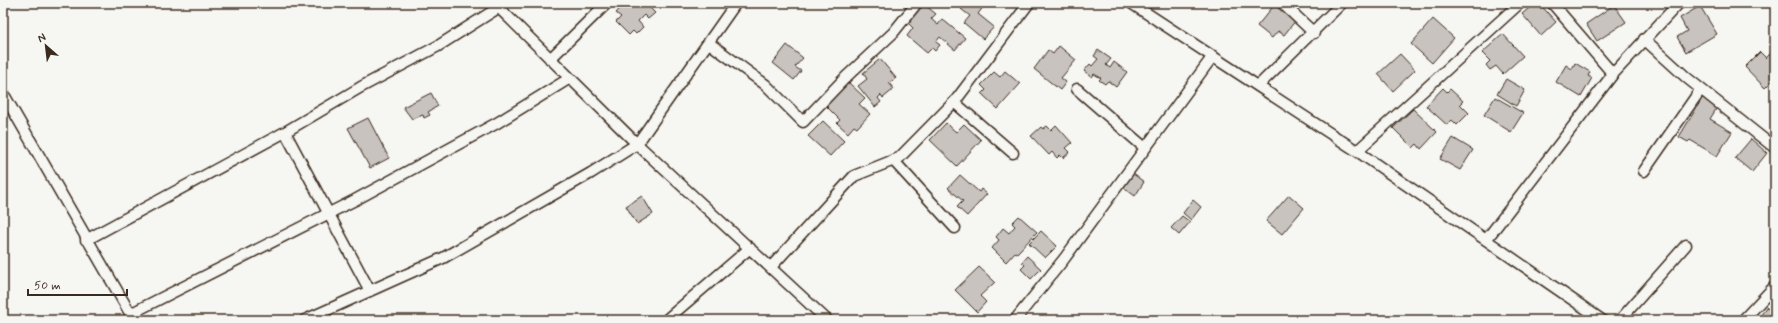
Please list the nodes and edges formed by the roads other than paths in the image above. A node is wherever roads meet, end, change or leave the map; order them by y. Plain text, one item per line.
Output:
1 (607, 3) edge
2 (736, 3) edge
3 (917, 3) edge
4 (1029, 3) edge
5 (1131, 3) edge
6 (1282, 3) edge
7 (1342, 3) edge
8 (1520, 3) edge
9 (1552, 3) edge
10 (1679, 3) edge
11 (496, 5) edge
12 (1314, 33) junction
13 (1644, 39) junction
14 (709, 43) junction
15 (1213, 56) junction
16 (550, 59) junction
17 (1613, 74) junction
18 (570, 78) junction
19 (1258, 86) junction
20 (1077, 89) dead end
21 (1702, 89) junction
22 (3, 93) edge
23 (954, 102) junction
24 (285, 132) junction
25 (637, 144) junction
26 (1145, 148) junction
27 (1775, 148) edge
28 (1357, 151) junction
29 (1014, 153) dead end
30 (892, 160) junction
31 (1644, 171) dead end
32 (328, 213) junction
33 (955, 228) dead end
34 (86, 240) junction
35 (1486, 240) junction
36 (1686, 245) dead end
37 (750, 248) junction
38 (771, 267) junction
39 (1775, 286) edge
40 (370, 291) junction
41 (132, 317) edge
42 (306, 320) edge
43 (666, 320) edge
44 (827, 320) edge
45 (1015, 320) edge
46 (1602, 320) edge
47 (1620, 320) edge
48 (1743, 320) edge

1 - 16 street
2 - 14 street
3 - 14 street
4 - 23 street
5 - 15 street
6 - 12 street
7 - 12 street
8 - 28 street
9 - 17 street
10 - 13 street
11 - 16 street
11 - 24 street
12 - 19 street
13 - 17 street
13 - 21 street
14 - 25 street
15 - 19 street
15 - 26 street
16 - 18 street
17 - 35 street
18 - 25 street
18 - 32 street
19 - 28 street
20 - 26 street
21 - 27 street
21 - 31 street
22 - 34 street
23 - 29 street
23 - 30 street
24 - 32 street
24 - 34 street
25 - 37 street
25 - 40 street
26 - 45 street
28 - 35 street
30 - 33 street
30 - 38 street
32 - 40 street
32 - 41 street
34 - 41 street
35 - 46 street
36 - 47 street
37 - 38 street
37 - 43 street
38 - 44 street
39 - 48 street
40 - 42 street

